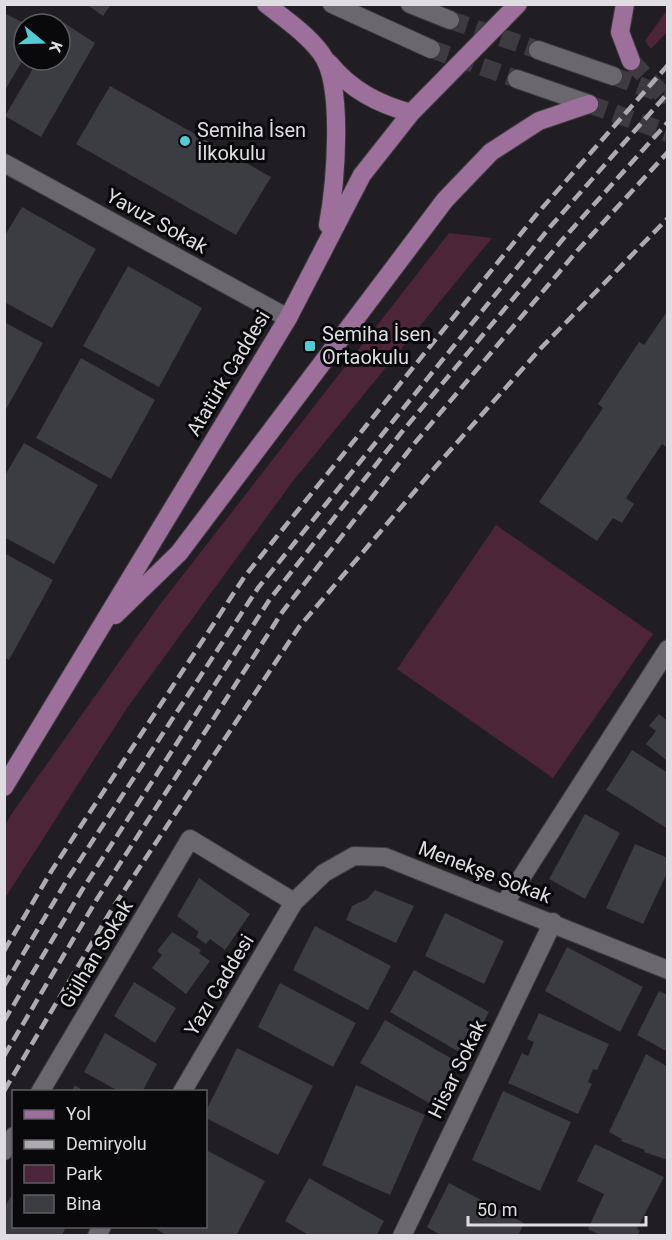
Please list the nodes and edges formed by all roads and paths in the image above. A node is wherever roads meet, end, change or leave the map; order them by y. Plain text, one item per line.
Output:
1 (266, 4) edge
2 (332, 4) edge
3 (410, 4) edge
4 (518, 4) edge
5 (625, 4) edge
6 (450, 20) tunnel mouth
7 (431, 49) tunnel mouth
8 (538, 50) tunnel mouth
9 (323, 54) junction
10 (630, 61) tunnel mouth
11 (613, 75) tunnel mouth
12 (517, 78) tunnel mouth
13 (589, 104) joint
14 (411, 113) junction
15 (7, 170) edge
16 (324, 244) junction
17 (288, 318) junction
18 (95, 636) junction
19 (668, 649) edge
20 (4, 787) edge
21 (294, 902) junction
22 (505, 903) junction
23 (553, 922) junction
24 (668, 969) edge
25 (41, 1090) edge
26 (183, 1090) edge
27 (402, 1236) edge

1 - 9 main road
2 - 7 street
3 - 6 street
4 - 14 main road, Atatürk Caddesi
5 - 10 main road
8 - 11 street
9 - 14 main road
9 - 16 main road
12 - 13 street
13 - 18 main road
14 - 16 main road, Atatürk Caddesi
15 - 17 street, Yavuz Sokak
16 - 17 main road, Atatürk Caddesi
17 - 18 main road, Atatürk Caddesi
18 - 20 main road, Atatürk Caddesi
19 - 22 street
21 - 22 street, Menekşe Sokak
21 - 25 street, Gülhan Sokak
21 - 26 street, Yazı Caddesi
22 - 23 street, Menekşe Sokak
23 - 24 street, Menekşe Sokak
23 - 27 street, Hisar Sokak

